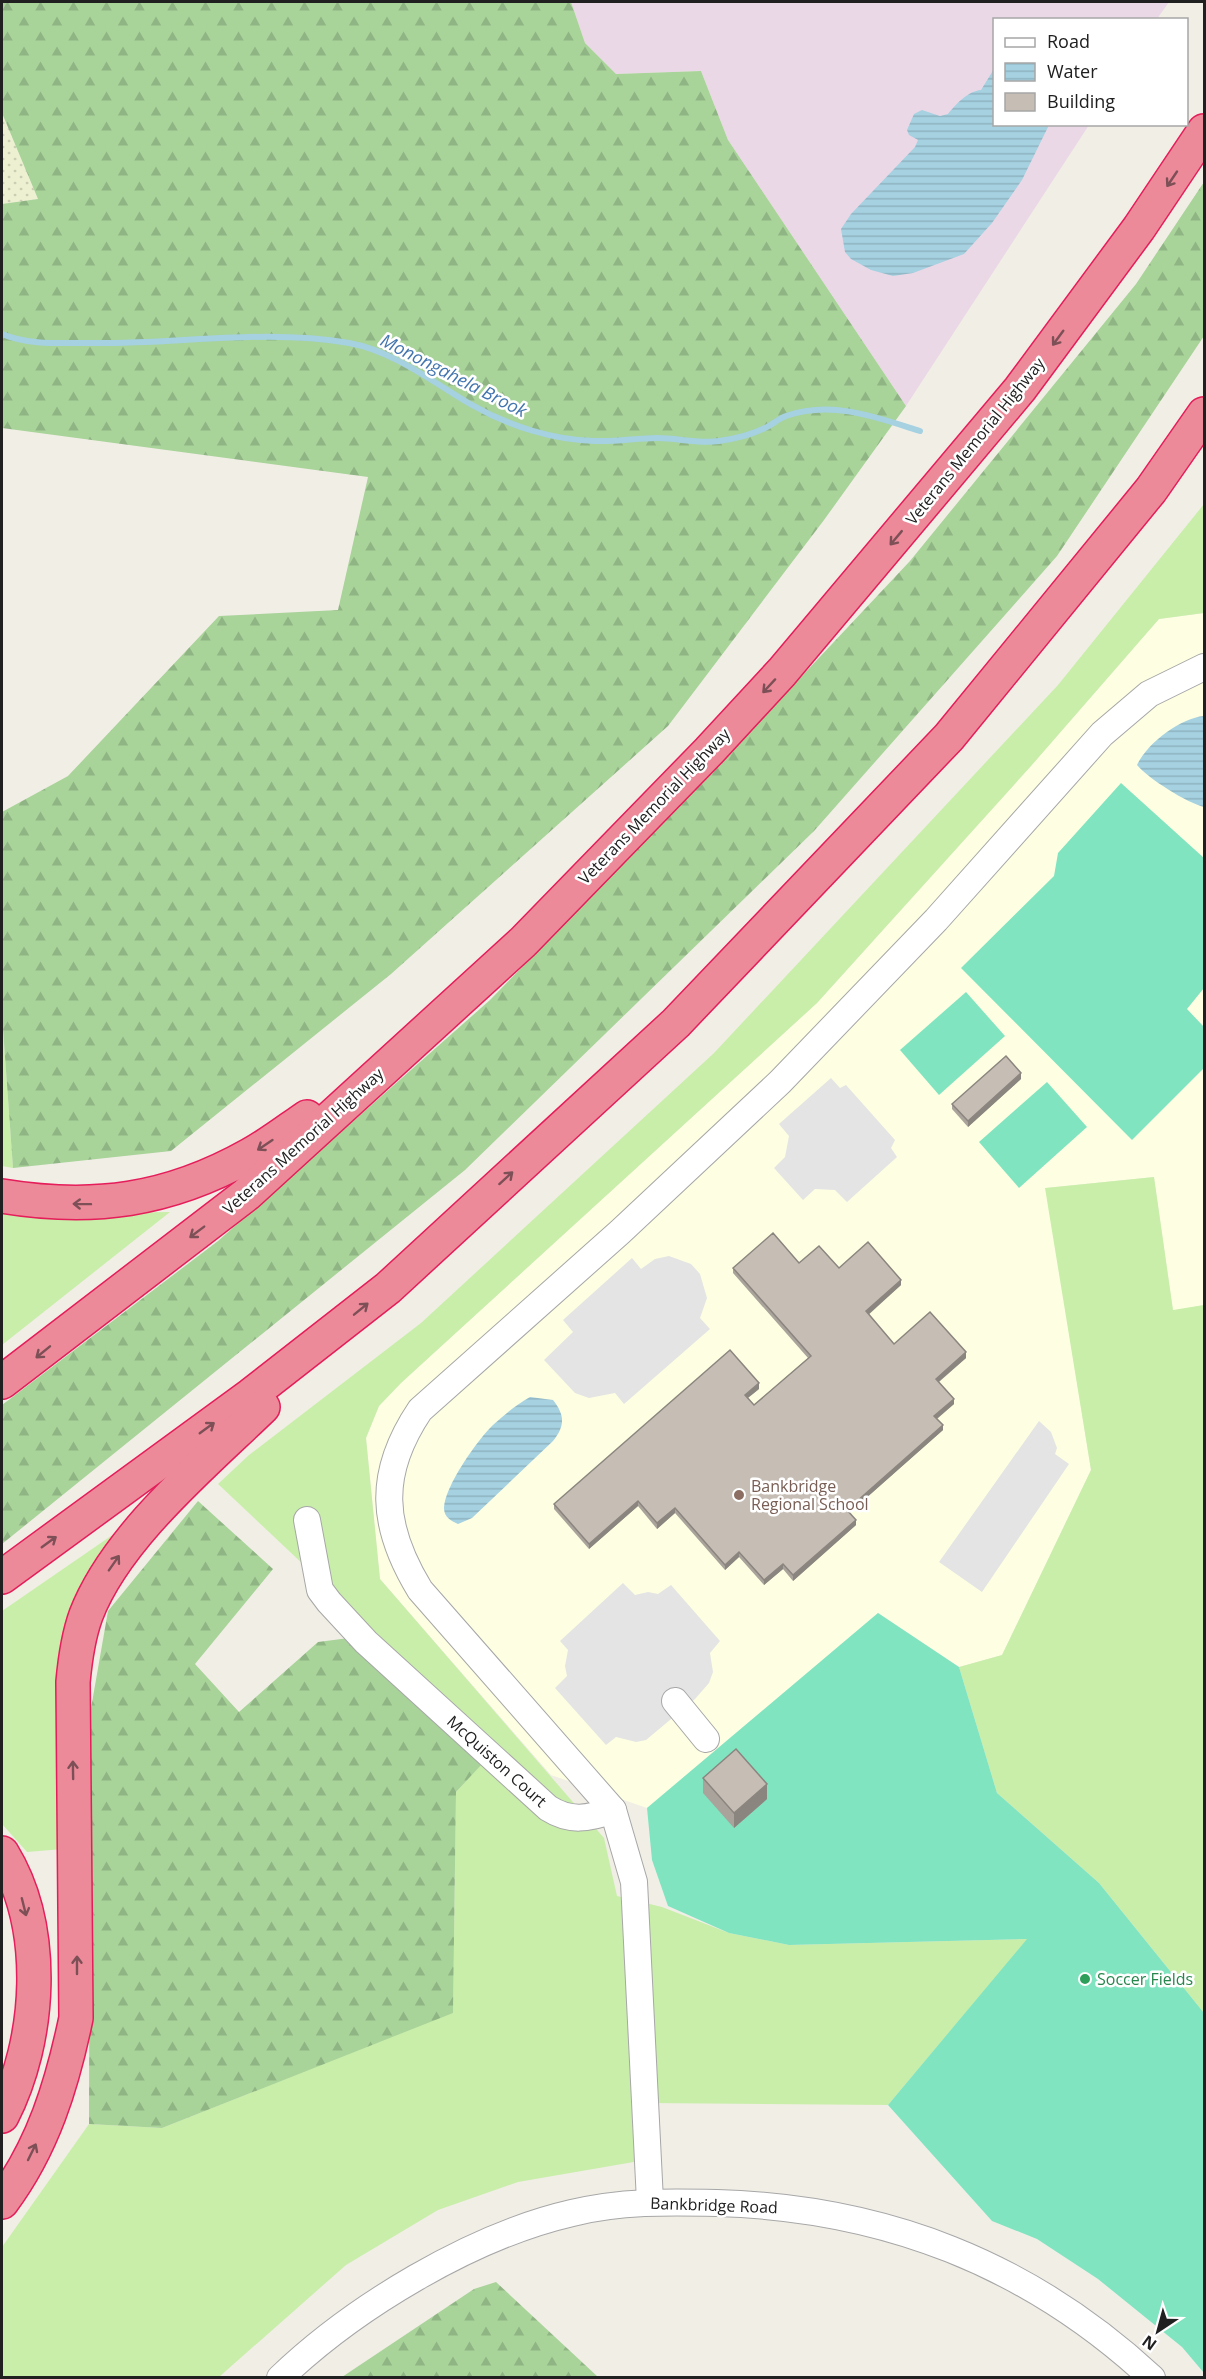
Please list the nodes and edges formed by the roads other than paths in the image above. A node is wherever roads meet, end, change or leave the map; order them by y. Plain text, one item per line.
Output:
1 (1204, 131) edge
2 (1204, 414) edge
3 (1204, 668) edge
4 (352, 1098) junction
5 (2, 1196) edge
6 (300, 1357) junction
7 (2, 1382) edge
8 (306, 1520) dead end
9 (2, 1577) edge
10 (675, 1701) dead end
11 (706, 1739) dead end
12 (613, 1810) junction
13 (2, 1853) edge
14 (2, 2116) edge
15 (650, 2201) junction
16 (2, 2202) edge
17 (280, 2378) edge
18 (1152, 2378) edge

1 -> 4 highway, Veterans Memorial Highway
6 -> 2 highway
3 - 12 street
4 -> 5 highway
4 -> 7 highway, Veterans Memorial Highway
9 -> 6 highway
16 -> 6 highway
8 - 12 street, McQuiston Court
10 - 11 street
12 - 15 street
13 -> 14 highway
15 - 17 street, Bankbridge Road
15 - 18 street, Bankbridge Road

